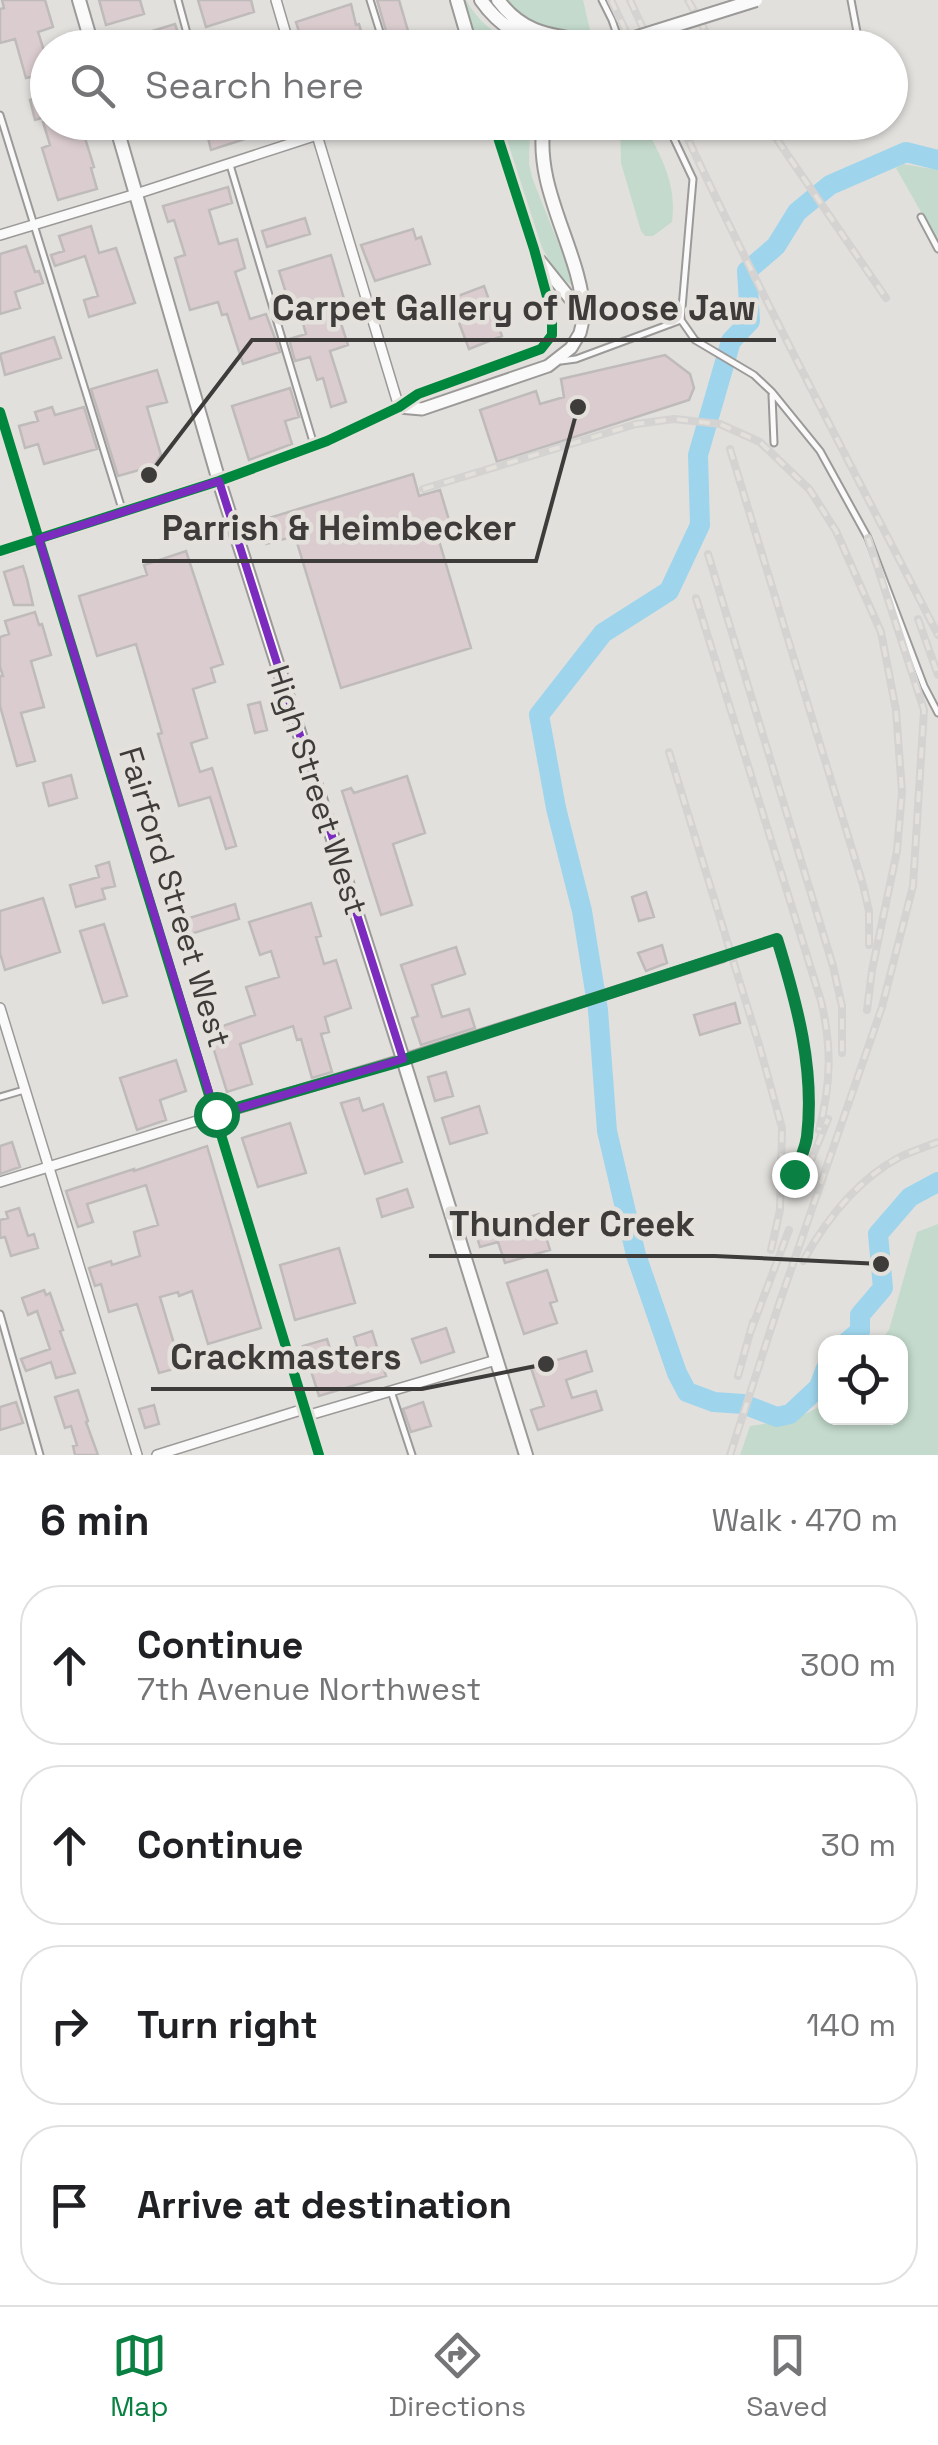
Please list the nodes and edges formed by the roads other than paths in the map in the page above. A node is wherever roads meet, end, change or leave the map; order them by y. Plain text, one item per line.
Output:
1 (79, 0) edge
2 (178, 0) edge
3 (276, 0) edge
4 (370, 0) edge
5 (457, 0) edge
6 (481, 0) edge
7 (498, 0) edge
8 (602, 0) edge
9 (756, 0) edge
10 (851, 0) edge
11 (88, 30) edge
12 (187, 30) edge
13 (285, 30) edge
14 (379, 30) edge
15 (465, 30) edge
16 (509, 30) edge
17 (532, 30) edge
18 (616, 30) edge
19 (661, 30) edge
20 (857, 30) edge
21 (0, 115) edge
22 (120, 140) edge
23 (301, 140) edge
24 (319, 140) edge
25 (500, 140) edge
26 (543, 140) edge
27 (675, 140) edge
28 (229, 162) junction
29 (136, 194) junction
30 (921, 217) dead end
31 (33, 226) junction
32 (0, 235) edge
33 (534, 249) junction
34 (938, 249) edge
35 (584, 316) junction
36 (681, 320) junction
37 (555, 362) junction
38 (772, 392) junction
39 (399, 407) junction
40 (0, 412) edge
41 (774, 443) dead end
42 (314, 445) junction
43 (219, 481) junction
44 (123, 512) junction
45 (39, 539) junction
46 (0, 551) edge
47 (938, 714) edge
48 (723, 956) joint
49 (0, 1008) edge
50 (404, 1060) junction
51 (24, 1090) junction
52 (0, 1097) edge
53 (216, 1114) junction
54 (48, 1168) junction
55 (794, 1174) dead end
56 (0, 1182) edge
57 (0, 1314) edge
58 (496, 1360) junction
59 (391, 1390) junction
60 (305, 1412) junction
61 (40, 1455) edge
62 (137, 1455) edge
63 (157, 1455) edge
64 (318, 1455) edge
65 (412, 1455) edge
66 (526, 1455) edge

1 - 11 main road
2 - 12 lane
3 - 13 street
4 - 14 lane
5 - 15 main road
6 - 16 main road
7 - 17 main road
8 - 18 lane
9 - 19 main road, bridge
10 - 20 lane
21 - 31 lane
22 - 29 main road, High Street West
23 - 28 street
24 - 39 street
25 - 33 street
26 - 35 main road
27 - 36 lane
28 - 29 street
28 - 42 lane
29 - 31 street
29 - 43 main road, High Street West
30 - 34 lane
31 - 32 street
31 - 44 lane
33 - 35 street
33 - 39 street
35 - 37 street
36 - 37 lane
36 - 38 lane
37 - 39 street
38 - 41 lane
38 - 47 lane
39 - 42 street
40 - 45 street, Fairford Street West
42 - 43 street
43 - 44 street
43 - 50 main road, High Street West
44 - 45 street
45 - 46 street
45 - 53 street, Fairford Street West
48 - 50 street
48 - 55 lane
49 - 51 street
50 - 53 street
50 - 58 main road, High Street West
51 - 52 lane
51 - 54 street
53 - 54 street
53 - 60 street, Fairford Street West
54 - 56 street
54 - 62 street
57 - 61 lane
58 - 59 street
58 - 66 main road, High Street West
59 - 60 street
59 - 65 lane
60 - 63 street
60 - 64 street, Fairford Street West

